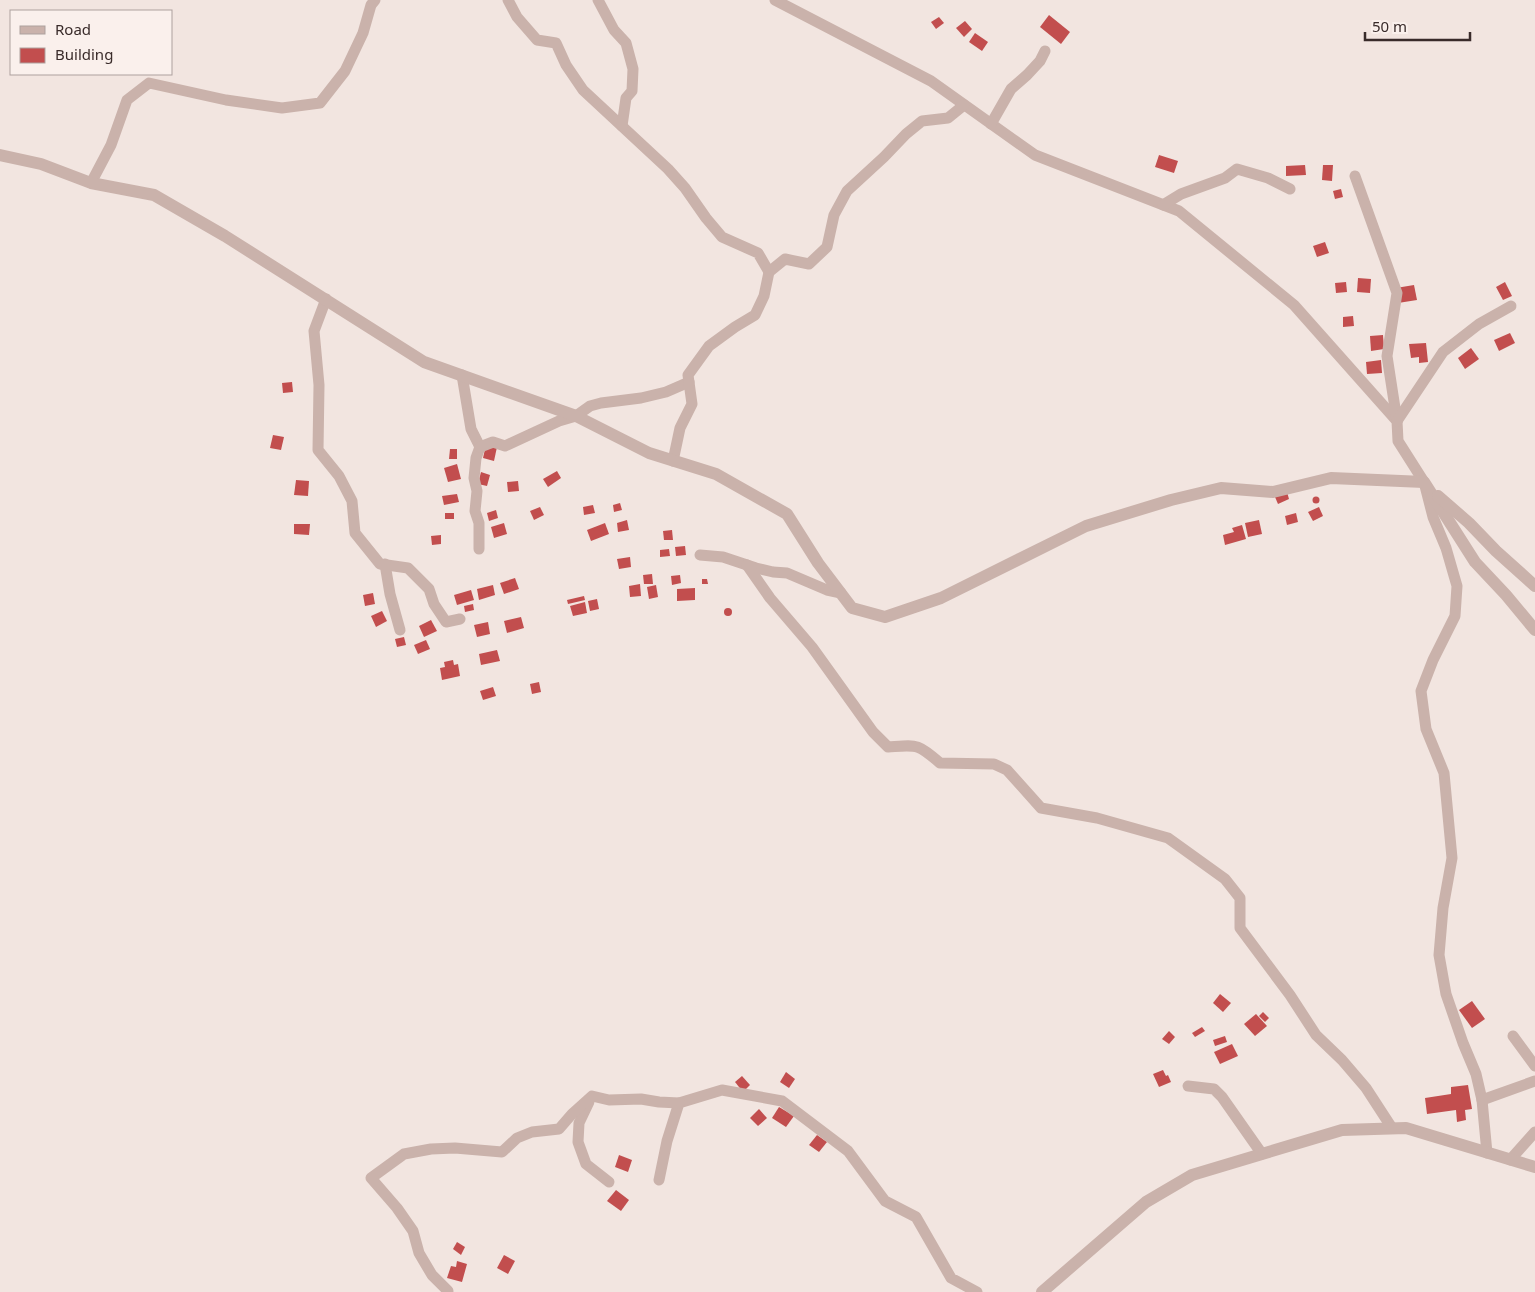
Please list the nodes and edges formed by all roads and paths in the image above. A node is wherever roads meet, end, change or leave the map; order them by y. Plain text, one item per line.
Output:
1 (375, 0) edge
2 (508, 0) edge
3 (598, 0) edge
4 (775, 0) edge
5 (1045, 51) dead end
6 (964, 104) junction
7 (991, 124) junction
8 (622, 126) junction
9 (0, 155) edge
10 (1355, 176) dead end
11 (91, 184) junction
12 (1290, 189) dead end
13 (1163, 205) junction
14 (769, 272) junction
15 (326, 299) junction
16 (1511, 306) dead end
17 (462, 375) junction
18 (689, 382) junction
19 (576, 416) junction
20 (1397, 421) junction
21 (480, 447) junction
22 (674, 461) junction
23 (1424, 482) junction
24 (479, 549) dead end
25 (700, 555) dead end
26 (385, 564) junction
27 (747, 565) junction
28 (1535, 586) edge
29 (841, 593) junction
30 (460, 619) dead end
31 (400, 630) dead end
32 (1535, 630) edge
33 (1513, 1036) dead end
34 (1535, 1066) edge
35 (1535, 1081) edge
36 (1188, 1086) dead end
37 (592, 1096) junction
38 (1482, 1100) junction
39 (679, 1103) junction
40 (1392, 1128) junction
41 (1535, 1132) edge
42 (1487, 1152) junction
43 (1262, 1154) junction
44 (1510, 1160) junction
45 (1535, 1167) edge
46 (659, 1180) dead end
47 (609, 1182) dead end
48 (448, 1291) edge
49 (977, 1292) edge
50 (1042, 1292) edge

1 - 11 street
2 - 8 street
3 - 8 street
4 - 6 street
5 - 7 street
6 - 7 street
6 - 14 street
7 - 13 street
8 - 14 street
9 - 11 street
10 - 20 street
11 - 15 street
12 - 13 street
13 - 20 street
14 - 18 street
15 - 17 street
15 - 26 street
16 - 20 street
17 - 19 street
17 - 21 street
18 - 19 street
18 - 22 street
19 - 21 street
19 - 22 street
20 - 23 street
21 - 24 street
22 - 29 street
23 - 28 street
23 - 29 street
23 - 32 street
23 - 38 street
25 - 27 street
26 - 30 street
26 - 31 street
27 - 29 street
27 - 40 street
33 - 34 street
35 - 38 street
36 - 43 street
37 - 39 street
37 - 47 street
37 - 48 street
38 - 42 street
39 - 46 street
39 - 49 street
40 - 42 street
40 - 43 street
41 - 44 street
42 - 44 street
43 - 50 street
44 - 45 street

